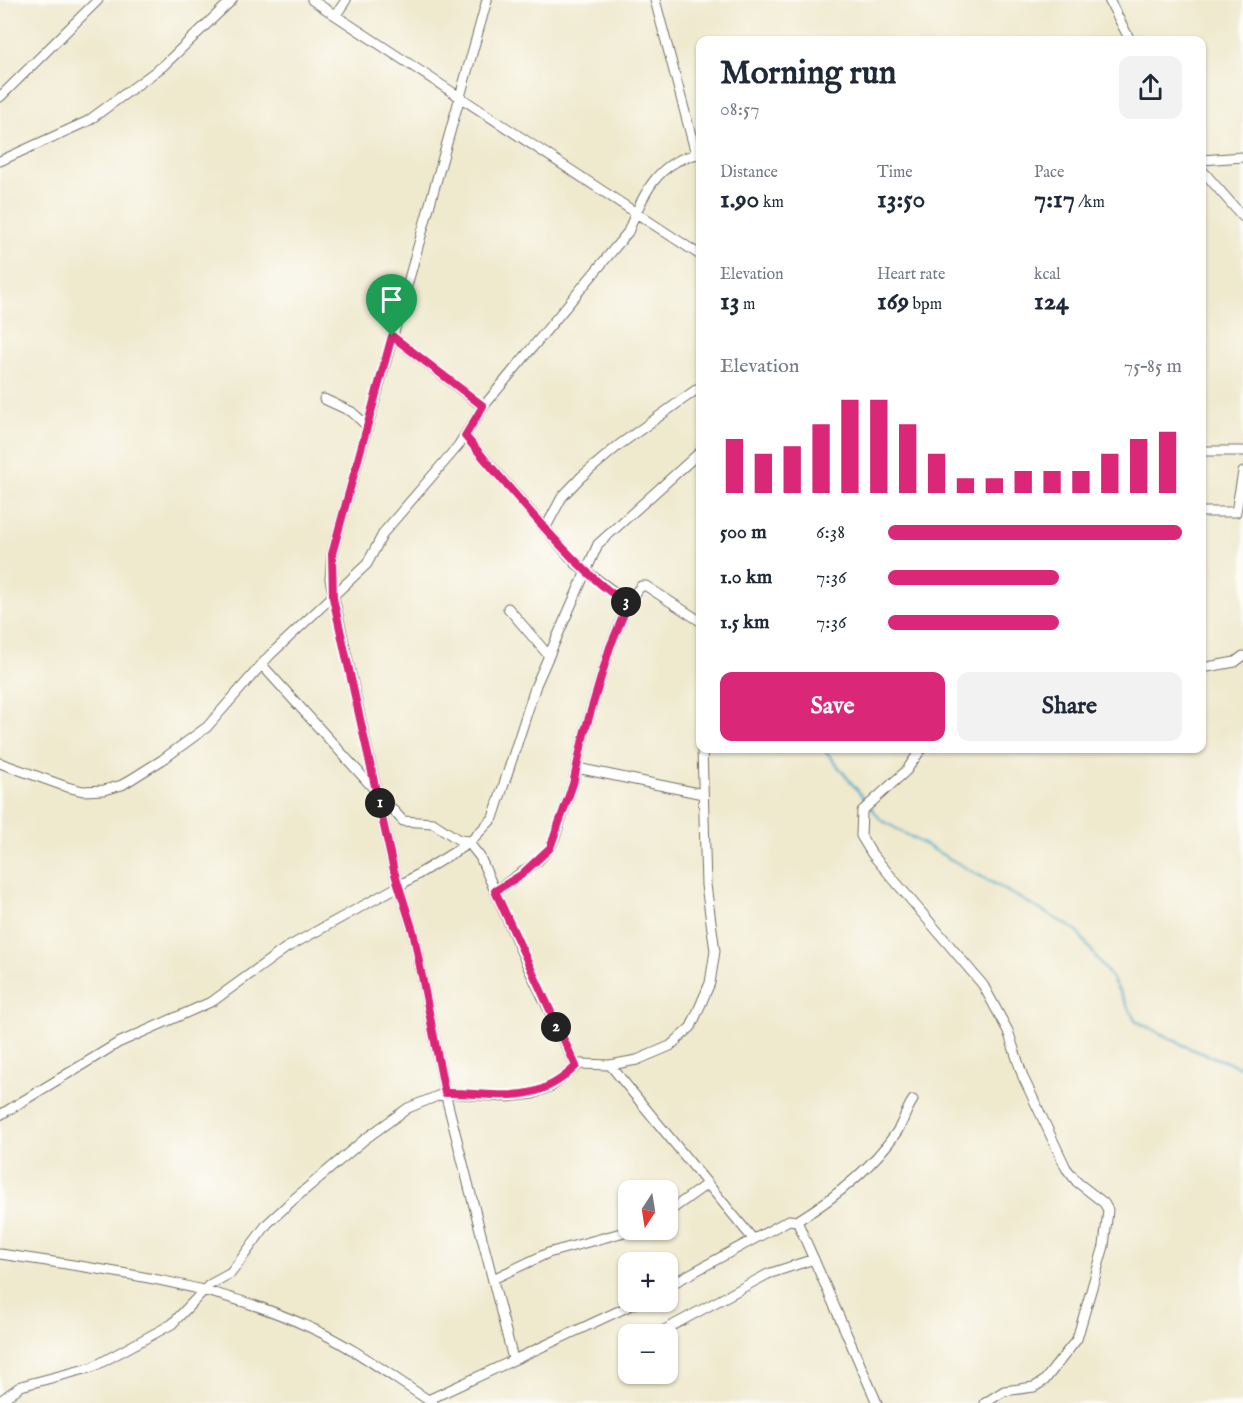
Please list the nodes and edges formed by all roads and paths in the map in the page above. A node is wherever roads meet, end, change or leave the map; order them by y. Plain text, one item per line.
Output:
1 (98, 0) edge
2 (231, 0) edge
3 (312, 0) edge
4 (346, 0) edge
5 (487, 0) edge
6 (655, 0) edge
7 (1109, 0) edge
8 (336, 15) junction
9 (1128, 36) edge
10 (0, 97) edge
11 (460, 97) junction
12 (696, 147) edge
13 (696, 155) edge
14 (1243, 157) edge
15 (1206, 160) edge
16 (0, 161) edge
17 (1206, 175) edge
18 (635, 213) junction
19 (1243, 217) edge
20 (696, 252) edge
21 (392, 336) junction
22 (696, 390) edge
23 (324, 399) dead end
24 (483, 406) junction
25 (367, 426) junction
26 (465, 436) junction
27 (1206, 451) edge
28 (1243, 451) edge
29 (696, 456) edge
30 (1243, 472) edge
31 (1206, 512) edge
32 (546, 527) junction
33 (587, 573) junction
34 (333, 598) junction
35 (629, 602) junction
36 (508, 608) dead end
37 (696, 618) edge
38 (549, 656) junction
39 (1243, 656) edge
40 (262, 665) junction
41 (1206, 667) edge
42 (702, 753) edge
43 (919, 753) edge
44 (0, 763) edge
45 (577, 768) junction
46 (377, 793) junction
47 (703, 794) junction
48 (470, 842) junction
49 (399, 886) junction
50 (495, 891) junction
51 (610, 1065) junction
52 (576, 1066) junction
53 (445, 1093) junction
54 (913, 1100) dead end
55 (0, 1114) edge
56 (707, 1185) junction
57 (678, 1205) edge
58 (797, 1221) junction
59 (618, 1234) edge
60 (753, 1239) junction
61 (0, 1254) edge
62 (814, 1258) junction
63 (493, 1279) junction
64 (678, 1280) edge
65 (204, 1290) junction
66 (618, 1311) edge
67 (675, 1324) edge
68 (513, 1359) junction
69 (0, 1401) edge
70 (430, 1401) edge
71 (877, 1403) edge
72 (985, 1403) edge

1 - 10 street
2 - 16 street
3 - 8 street
4 - 8 street
5 - 11 street
6 - 12 street
7 - 9 street
8 - 11 street
11 - 18 street
11 - 21 street
13 - 18 street
14 - 15 street
17 - 19 street
18 - 20 street
18 - 24 street
21 - 24 street
21 - 25 street
22 - 32 street
23 - 25 street
24 - 26 street
25 - 34 street
26 - 32 street
26 - 34 street
27 - 28 street
29 - 33 street
30 - 31 street
32 - 33 street
33 - 35 street
33 - 38 street
34 - 40 street
34 - 46 street
35 - 37 street
35 - 45 street
36 - 38 street
38 - 48 street
39 - 41 street
40 - 44 street
40 - 46 street
42 - 47 street
43 - 72 street
45 - 47 street
45 - 50 street
46 - 48 street
46 - 49 street
47 - 51 street
48 - 49 street
48 - 50 street
49 - 53 street
49 - 55 street
50 - 52 street
51 - 52 street
51 - 56 street
52 - 53 street
53 - 63 street
53 - 65 street
54 - 58 street
56 - 57 street
56 - 60 street
58 - 60 street
58 - 62 street
59 - 63 street
60 - 64 street
61 - 65 street
62 - 67 street
62 - 71 street
63 - 68 street
65 - 69 street
65 - 70 street
66 - 68 street
68 - 70 street

